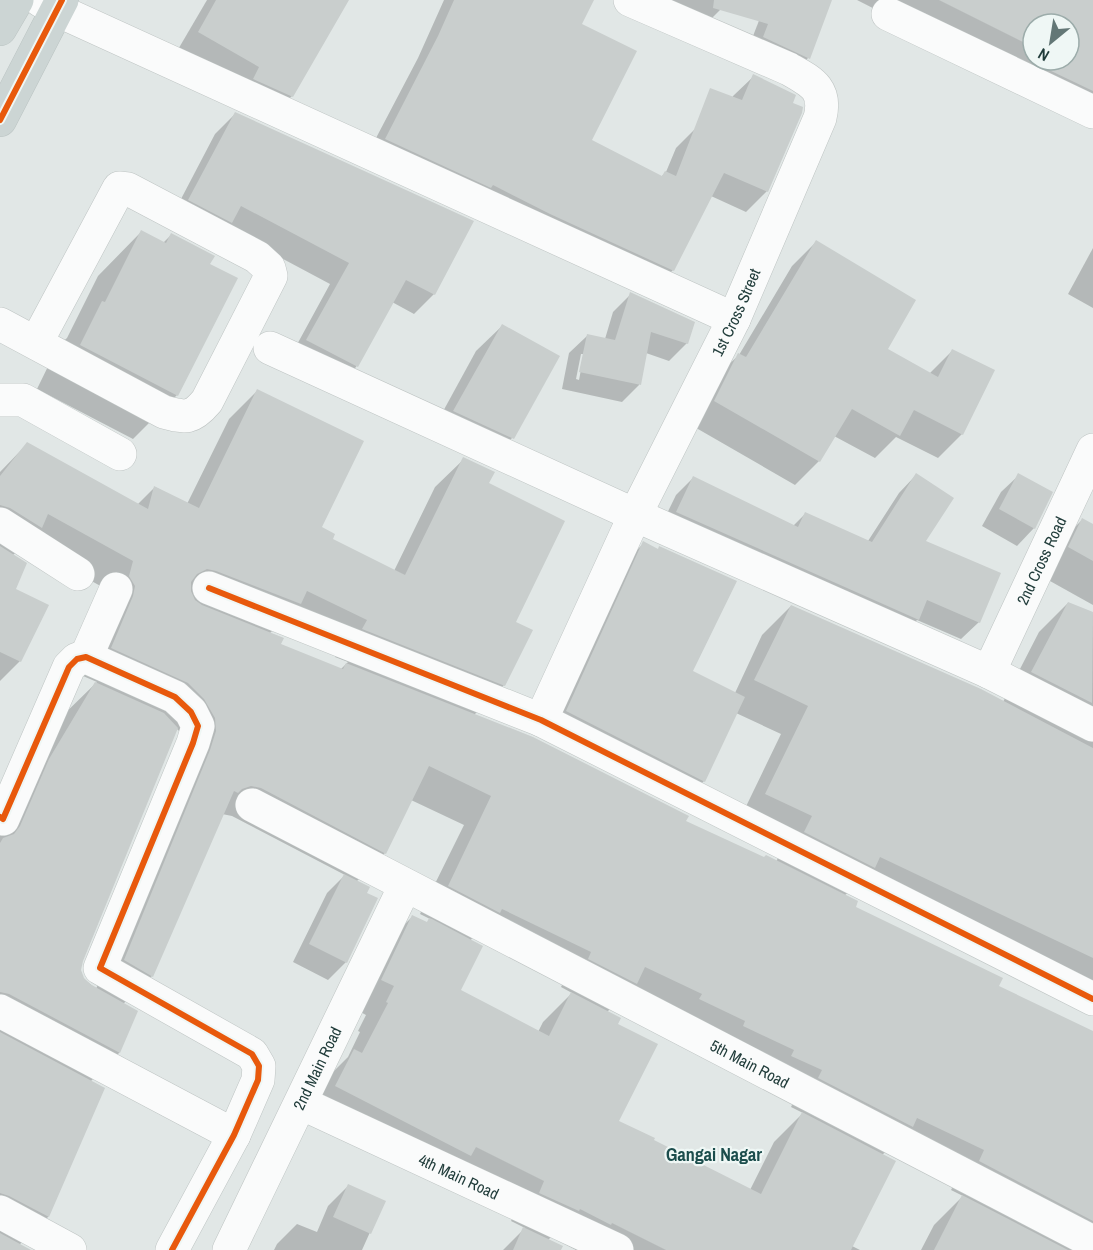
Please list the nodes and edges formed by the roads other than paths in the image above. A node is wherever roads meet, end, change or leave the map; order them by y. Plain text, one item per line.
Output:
1 (17, 0) edge
2 (630, 0) edge
3 (53, 3) edge
4 (888, 14) dead end
5 (0, 28) edge
6 (1093, 112) edge
7 (0, 120) edge
8 (734, 319) junction
9 (0, 324) edge
10 (36, 343) junction
11 (270, 348) dead end
12 (0, 400) edge
13 (1093, 450) edge
14 (120, 454) dead end
15 (1085, 483) edge
16 (635, 515) junction
17 (0, 524) edge
18 (78, 574) dead end
19 (209, 588) dead end
20 (116, 589) dead end
21 (86, 657) junction
22 (989, 672) junction
23 (541, 720) junction
24 (1093, 724) edge
25 (252, 805) dead end
26 (1, 820) edge
27 (405, 886) junction
28 (1093, 999) edge
29 (0, 1011) edge
30 (301, 1103) junction
31 (234, 1135) junction
32 (0, 1212) edge
33 (1093, 1242) edge
34 (70, 1250) edge
35 (172, 1250) edge
36 (229, 1250) edge
37 (617, 1250) edge

1 - 5 main road
2 - 8 street, 1st Cross Street
3 - 7 main road
3 - 8 street
4 - 6 street
8 - 16 street, 1st Cross Street
9 - 10 street
10 - 10 street
11 - 16 street
12 - 14 street
13 - 15 street, 2nd Cross Road
15 - 22 street, 2nd Cross Road
16 - 22 street
16 - 23 street, 1st Cross Street
17 - 18 street
19 - 23 street
20 - 21 street
21 - 26 street
21 - 31 street
22 - 24 street
23 - 28 street
25 - 27 street, 5th Main Road
27 - 30 street, 2nd Main Road
27 - 33 street, 5th Main Road
29 - 31 street
30 - 36 street, 2nd Main Road
30 - 37 street, 4th Main Road
31 - 35 street
32 - 34 street

